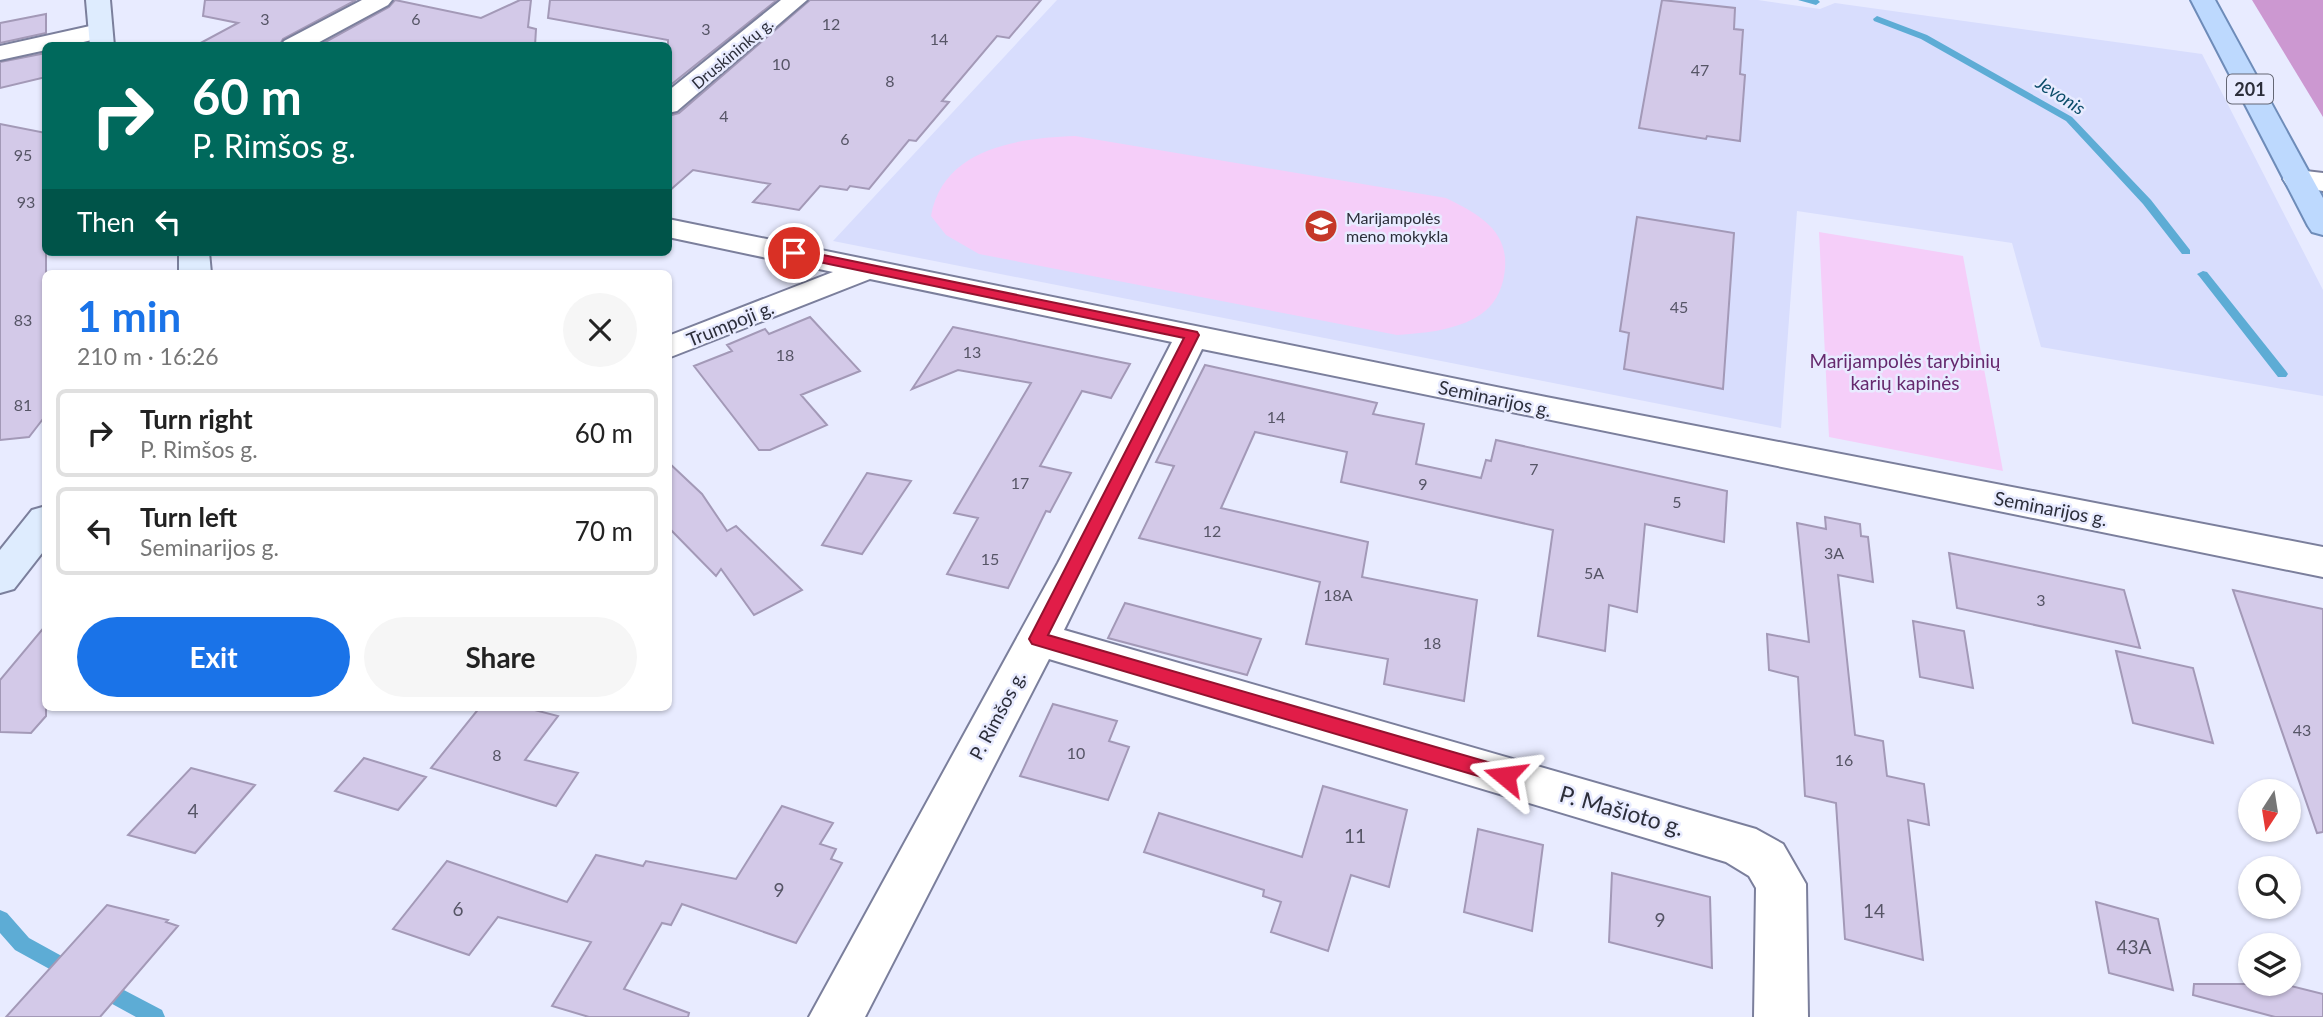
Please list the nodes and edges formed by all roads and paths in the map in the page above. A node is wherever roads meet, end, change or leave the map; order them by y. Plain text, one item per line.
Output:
1 (97, 0) edge
2 (380, 0) edge
3 (795, 0) edge
4 (2203, 0) edge
5 (100, 38) edge
6 (73, 42) edge
7 (301, 42) edge
8 (42, 47) edge
9 (0, 53) edge
10 (672, 102) edge
11 (2310, 180) edge
12 (2323, 226) edge
13 (672, 229) edge
14 (870, 268) junction
15 (1192, 335) junction
16 (672, 346) edge
17 (42, 525) edge
18 (2323, 562) edge
19 (0, 578) edge
20 (1038, 639) junction
21 (836, 1017) edge
22 (1781, 1017) edge

1 - 5 main road
2 - 7 street
3 - 10 street, Druskininkų g.
4 - 11 main road, 201
5 - 6 street
8 - 9 street
11 - 12 main road, 201
13 - 14 street, Seminarijos g.
14 - 15 street, Seminarijos g.
14 - 16 street, Trumpoji g.
15 - 18 street, Seminarijos g.
15 - 20 street, P. Rimšos g.
17 - 19 main road
20 - 21 street, P. Rimšos g.
20 - 22 street, P. Mašioto g.

